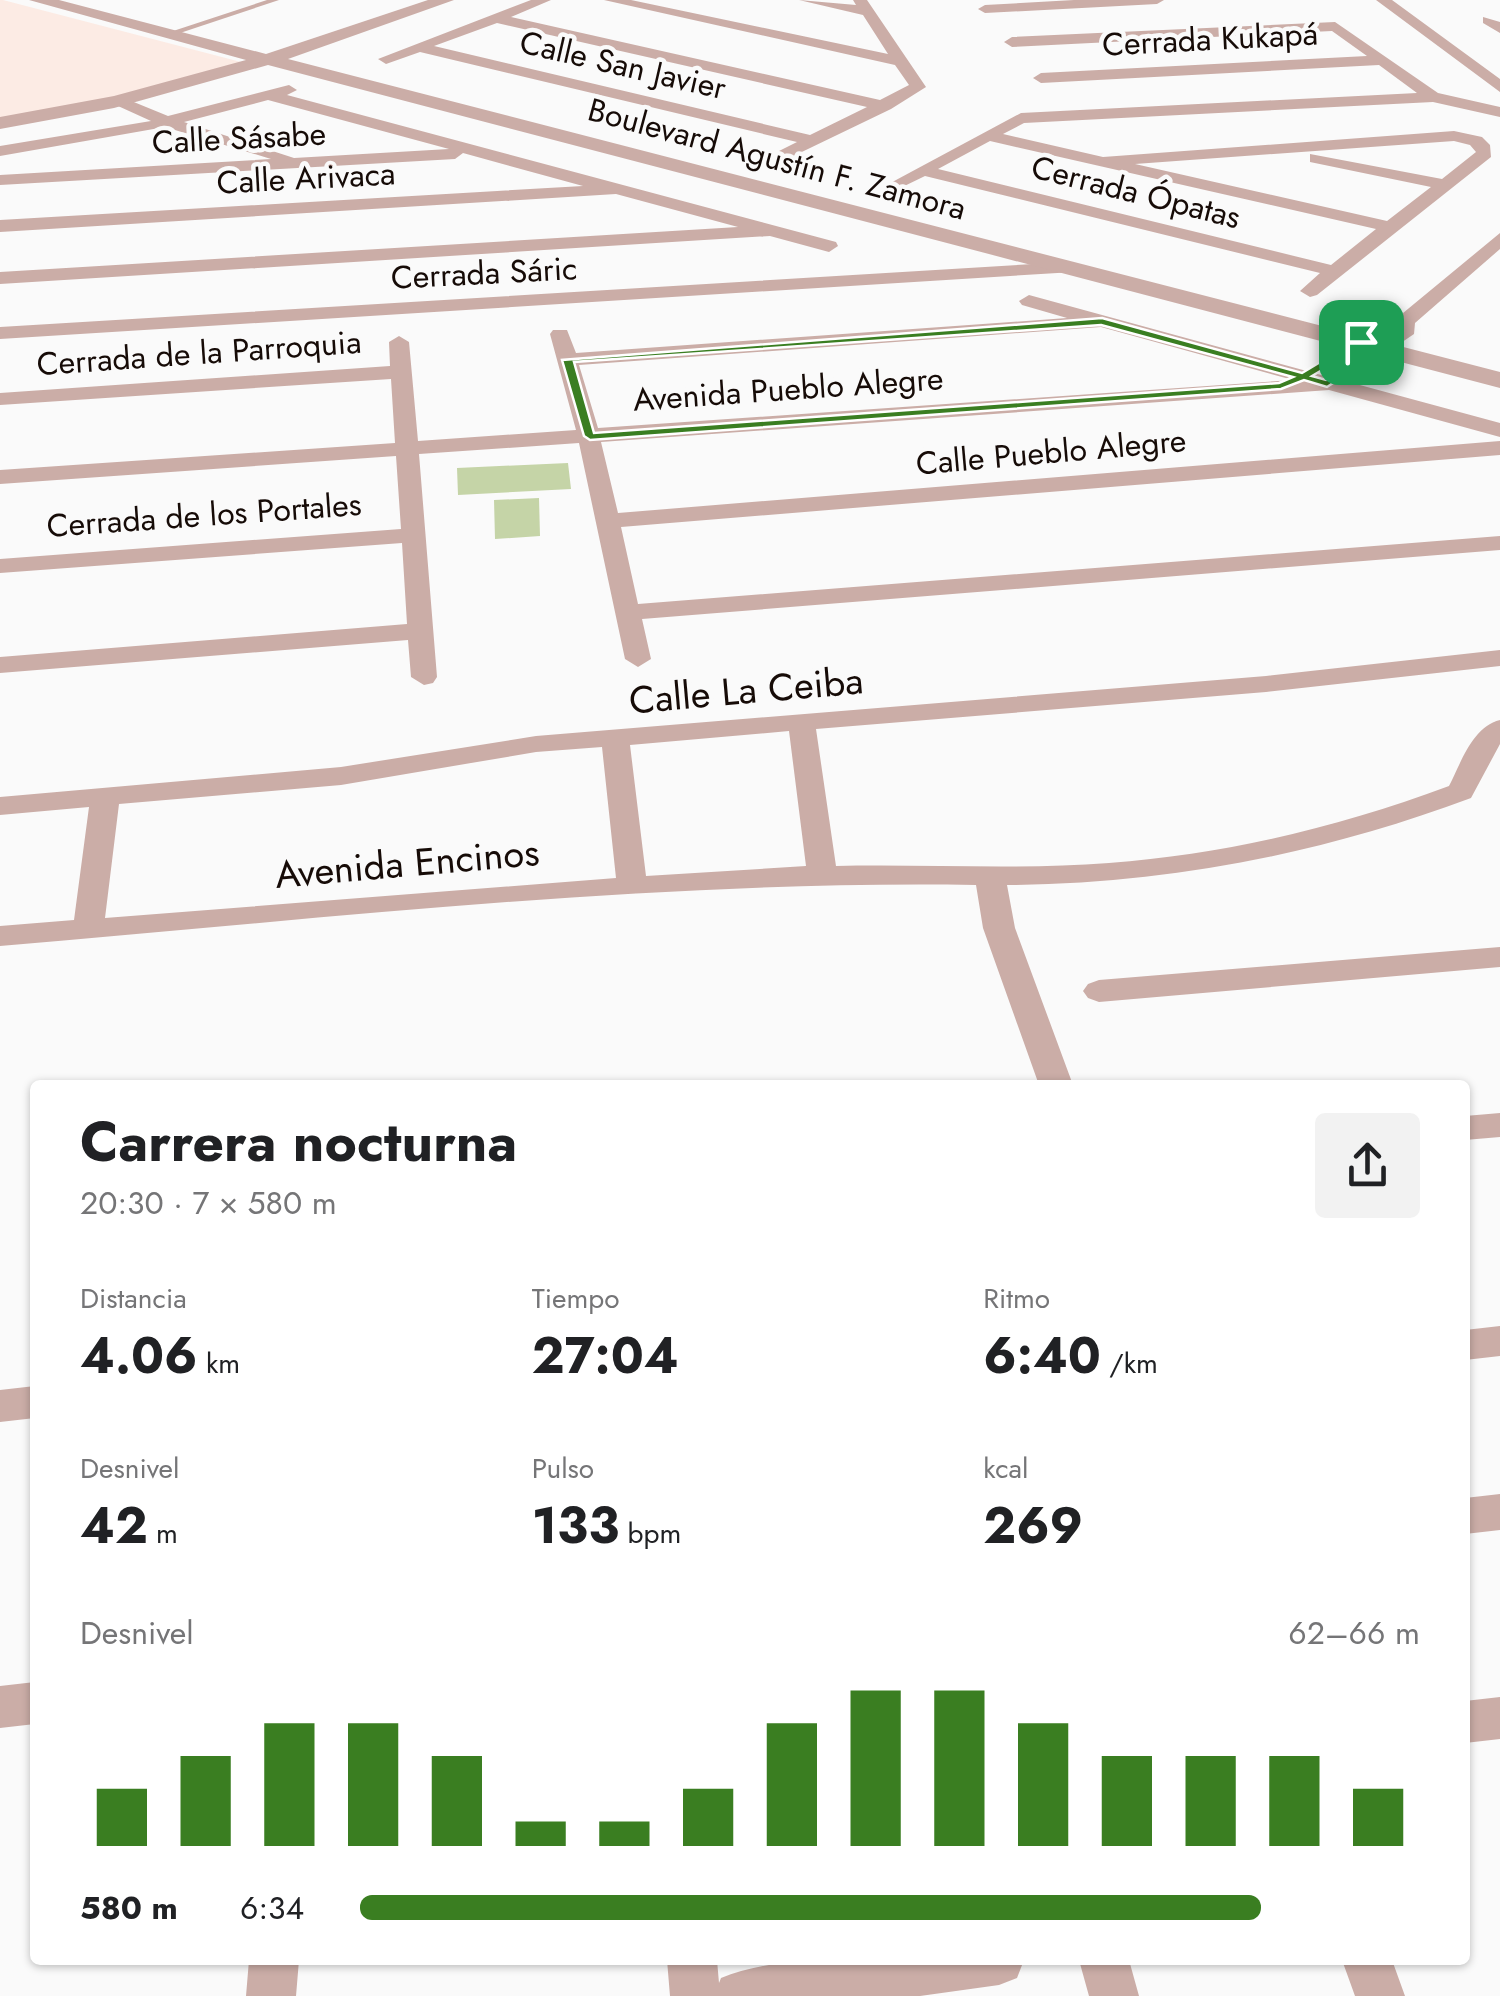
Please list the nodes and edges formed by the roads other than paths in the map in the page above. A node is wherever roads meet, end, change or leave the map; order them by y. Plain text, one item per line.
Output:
1 (38, 0) edge
2 (101, 0) edge
3 (275, 0) edge
4 (445, 0) edge
5 (544, 0) edge
6 (611, 0) edge
7 (806, 0) edge
8 (1157, 0) edge
9 (1383, 0) edge
10 (864, 6) edge
11 (990, 14) edge
12 (495, 18) junction
13 (1500, 18) edge
14 (198, 25) junction
15 (1500, 29) edge
16 (168, 34) junction
17 (419, 47) junction
18 (298, 50) junction
19 (386, 59) dead end
20 (268, 60) junction
21 (1383, 60) junction
22 (904, 62) junction
23 (1041, 78) junction
24 (1500, 87) edge
25 (292, 89) dead end
26 (270, 96) junction
27 (1432, 97) junction
28 (1411, 98) junction
29 (124, 102) junction
30 (885, 106) junction
31 (1022, 118) joint
32 (1498, 120) edge
33 (0, 123) edge
34 (169, 123) junction
35 (988, 136) junction
36 (1454, 136) junction
37 (812, 141) junction
38 (1476, 141) junction
39 (0, 150) edge
40 (1282, 150) junction
41 (480, 153) junction
42 (781, 157) dead end
43 (1107, 161) junction
44 (754, 166) junction
45 (924, 170) junction
46 (725, 179) junction
47 (0, 180) edge
48 (1442, 184) junction
49 (892, 187) dead end
50 (616, 190) junction
51 (311, 218) junction
52 (0, 226) edge
53 (1390, 227) junction
54 (767, 231) junction
55 (1500, 240) edge
56 (829, 246) dead end
57 (1001, 251) junction
58 (1067, 268) junction
59 (1334, 271) junction
60 (971, 272) junction
61 (1176, 272) dead end
62 (0, 278) edge
63 (1301, 296) joint
64 (1029, 302) dead end
65 (1330, 311) dead end
66 (1102, 322) junction
67 (1391, 332) junction
68 (0, 333) edge
69 (560, 334) dead end
70 (399, 342) dead end
71 (568, 360) junction
72 (402, 372) junction
73 (1304, 377) junction
74 (1500, 380) edge
75 (1327, 384) junction
76 (1281, 386) junction
77 (0, 399) edge
78 (1500, 430) edge
79 (590, 436) junction
80 (410, 448) junction
81 (1500, 448) edge
82 (0, 477) edge
83 (608, 521) junction
84 (413, 534) junction
85 (1500, 543) edge
86 (0, 566) edge
87 (629, 612) junction
88 (420, 630) junction
89 (1500, 658) edge
90 (638, 659) dead end
91 (0, 665) edge
92 (424, 676) dead end
93 (802, 724) junction
94 (1500, 728) edge
95 (615, 739) junction
96 (105, 799) junction
97 (0, 806) edge
98 (822, 874) junction
99 (990, 876) junction
100 (632, 885) junction
101 (88, 929) junction
102 (0, 936) edge
103 (1500, 957) edge
104 (1099, 991) dead end
105 (1054, 1080) edge
106 (1500, 1125) edge
107 (1470, 1128) edge
108 (1500, 1341) edge
109 (1470, 1344) edge
110 (30, 1403) edge
111 (0, 1406) edge
112 (1500, 1512) edge
113 (1470, 1515) edge
114 (30, 1704) edge
115 (0, 1707) edge
116 (1500, 1718) edge
117 (1470, 1721) edge
118 (274, 1965) edge
119 (692, 1965) edge
120 (963, 1965) edge
121 (1105, 1965) edge
122 (1369, 1965) edge
123 (271, 1996) edge
124 (695, 1996) edge
125 (739, 1996) edge
126 (1114, 1996) edge
127 (1380, 1996) edge

1 - 16 street, Boulevard Agustín F. Zamora
2 - 14 street, Boulevard Agustín F. Zamora
3 - 14 lane
4 - 18 street
5 - 12 street, Calle San Javier
6 - 22 street
7 - 10 street
8 - 11 street
9 - 24 street
10 - 22 street
11 - 23 street
12 - 17 street, Calle San Javier
12 - 30 street
13 - 15 street
14 - 16 lane
14 - 18 street, Boulevard Agustín F. Zamora
16 - 20 street, Boulevard Agustín F. Zamora
17 - 19 street, Calle San Javier
17 - 37 street, Calle San Javier
18 - 20 street
18 - 44 street, Boulevard Agustín F. Zamora
20 - 29 street
20 - 46 street, Boulevard Agustín F. Zamora
21 - 23 street, Cerrada Kukapá
21 - 23 street, Cerrada Kukapá
21 - 27 street, Cerrada Kukapá
22 - 30 street
23 - 28 street, Cerrada Kukapá
23 - 31 street, Cerrada Kukapá
25 - 26 street
26 - 34 street
26 - 41 street, Cerrada Sáric
27 - 28 street, Cerrada Kukapá
27 - 32 street, Cerrada Kukapá
28 - 32 street, Cerrada Kukapá
29 - 33 street
29 - 34 street
30 - 37 street
31 - 35 street, Cerrada Ópatas
32 - 36 street, Cerrada Ópatas
32 - 38 street
34 - 39 street
34 - 51 street
35 - 43 street, Cerrada Ópatas
35 - 45 street, Cerrada Ópatas
36 - 38 street, Cerrada Ópatas
36 - 40 street, Cerrada Ópatas
37 - 42 street
38 - 48 street
40 - 43 street, Cerrada Ópatas
40 - 48 street, Cerrada Ópatas
41 - 50 street, Cerrada Sáric
41 - 51 street, Calle Sásabe
43 - 53 street, Cerrada Ópatas
44 - 46 street
44 - 61 street, Boulevard Agustín F. Zamora
45 - 49 street, Cerrada Ópatas
45 - 59 street, Cerrada Ópatas
46 - 57 street, Boulevard Agustín F. Zamora
47 - 51 street, Calle Sásabe
48 - 53 street
50 - 51 street, Calle Arivaca
50 - 54 street, Cerrada Sáric
51 - 52 street, Calle Arivaca
51 - 54 street, Cerrada Sáric
51 - 62 street, Cerrada Sáric
53 - 59 street
54 - 56 street, Cerrada Sáric
55 - 67 street
57 - 58 street, Boulevard Agustín F. Zamora
57 - 60 street
58 - 60 street, Cerrada Sáric
58 - 67 street, Boulevard Agustín F. Zamora
59 - 63 street
60 - 68 street, Cerrada Sáric
63 - 65 street
64 - 66 street
66 - 71 street
66 - 73 street
67 - 73 street, Avenida Pueblo Alegre
67 - 74 street, Boulevard Agustín F. Zamora
67 - 75 street
69 - 71 street
70 - 72 street, Cerrada de los Portales
71 - 79 street
72 - 77 street, Cerrada de la Parroquia
72 - 80 street, Cerrada de los Portales
73 - 75 street
73 - 76 street, Avenida Pueblo Alegre
75 - 76 street, Avenida Pueblo Alegre
75 - 78 street
76 - 79 street, Avenida Pueblo Alegre
79 - 80 street, Avenida Pueblo Alegre
79 - 83 street
80 - 82 street, Avenida Pueblo Alegre
80 - 84 street, Cerrada de los Portales
81 - 83 street, Calle Pueblo Alegre
83 - 87 street
84 - 86 street, Cerrada de los Portales
84 - 88 street, Cerrada de los Portales
85 - 87 street
87 - 90 street
88 - 91 street
88 - 92 street, Cerrada de los Portales
89 - 93 street, Calle La Ceiba
93 - 95 street, Calle La Ceiba
93 - 98 street
94 - 99 street, Avenida Encinos
95 - 96 street, Calle La Ceiba
95 - 100 street
96 - 97 street, Calle La Ceiba
96 - 101 street
98 - 99 street, Avenida Encinos
98 - 100 street, Avenida Encinos
99 - 105 street
100 - 101 street, Avenida Encinos
101 - 102 street, Avenida Encinos
103 - 104 street
106 - 107 street
108 - 109 street
110 - 111 street
112 - 113 street
114 - 115 street
116 - 117 street
118 - 123 street
119 - 124 street
120 - 125 street
121 - 126 street
122 - 127 street

